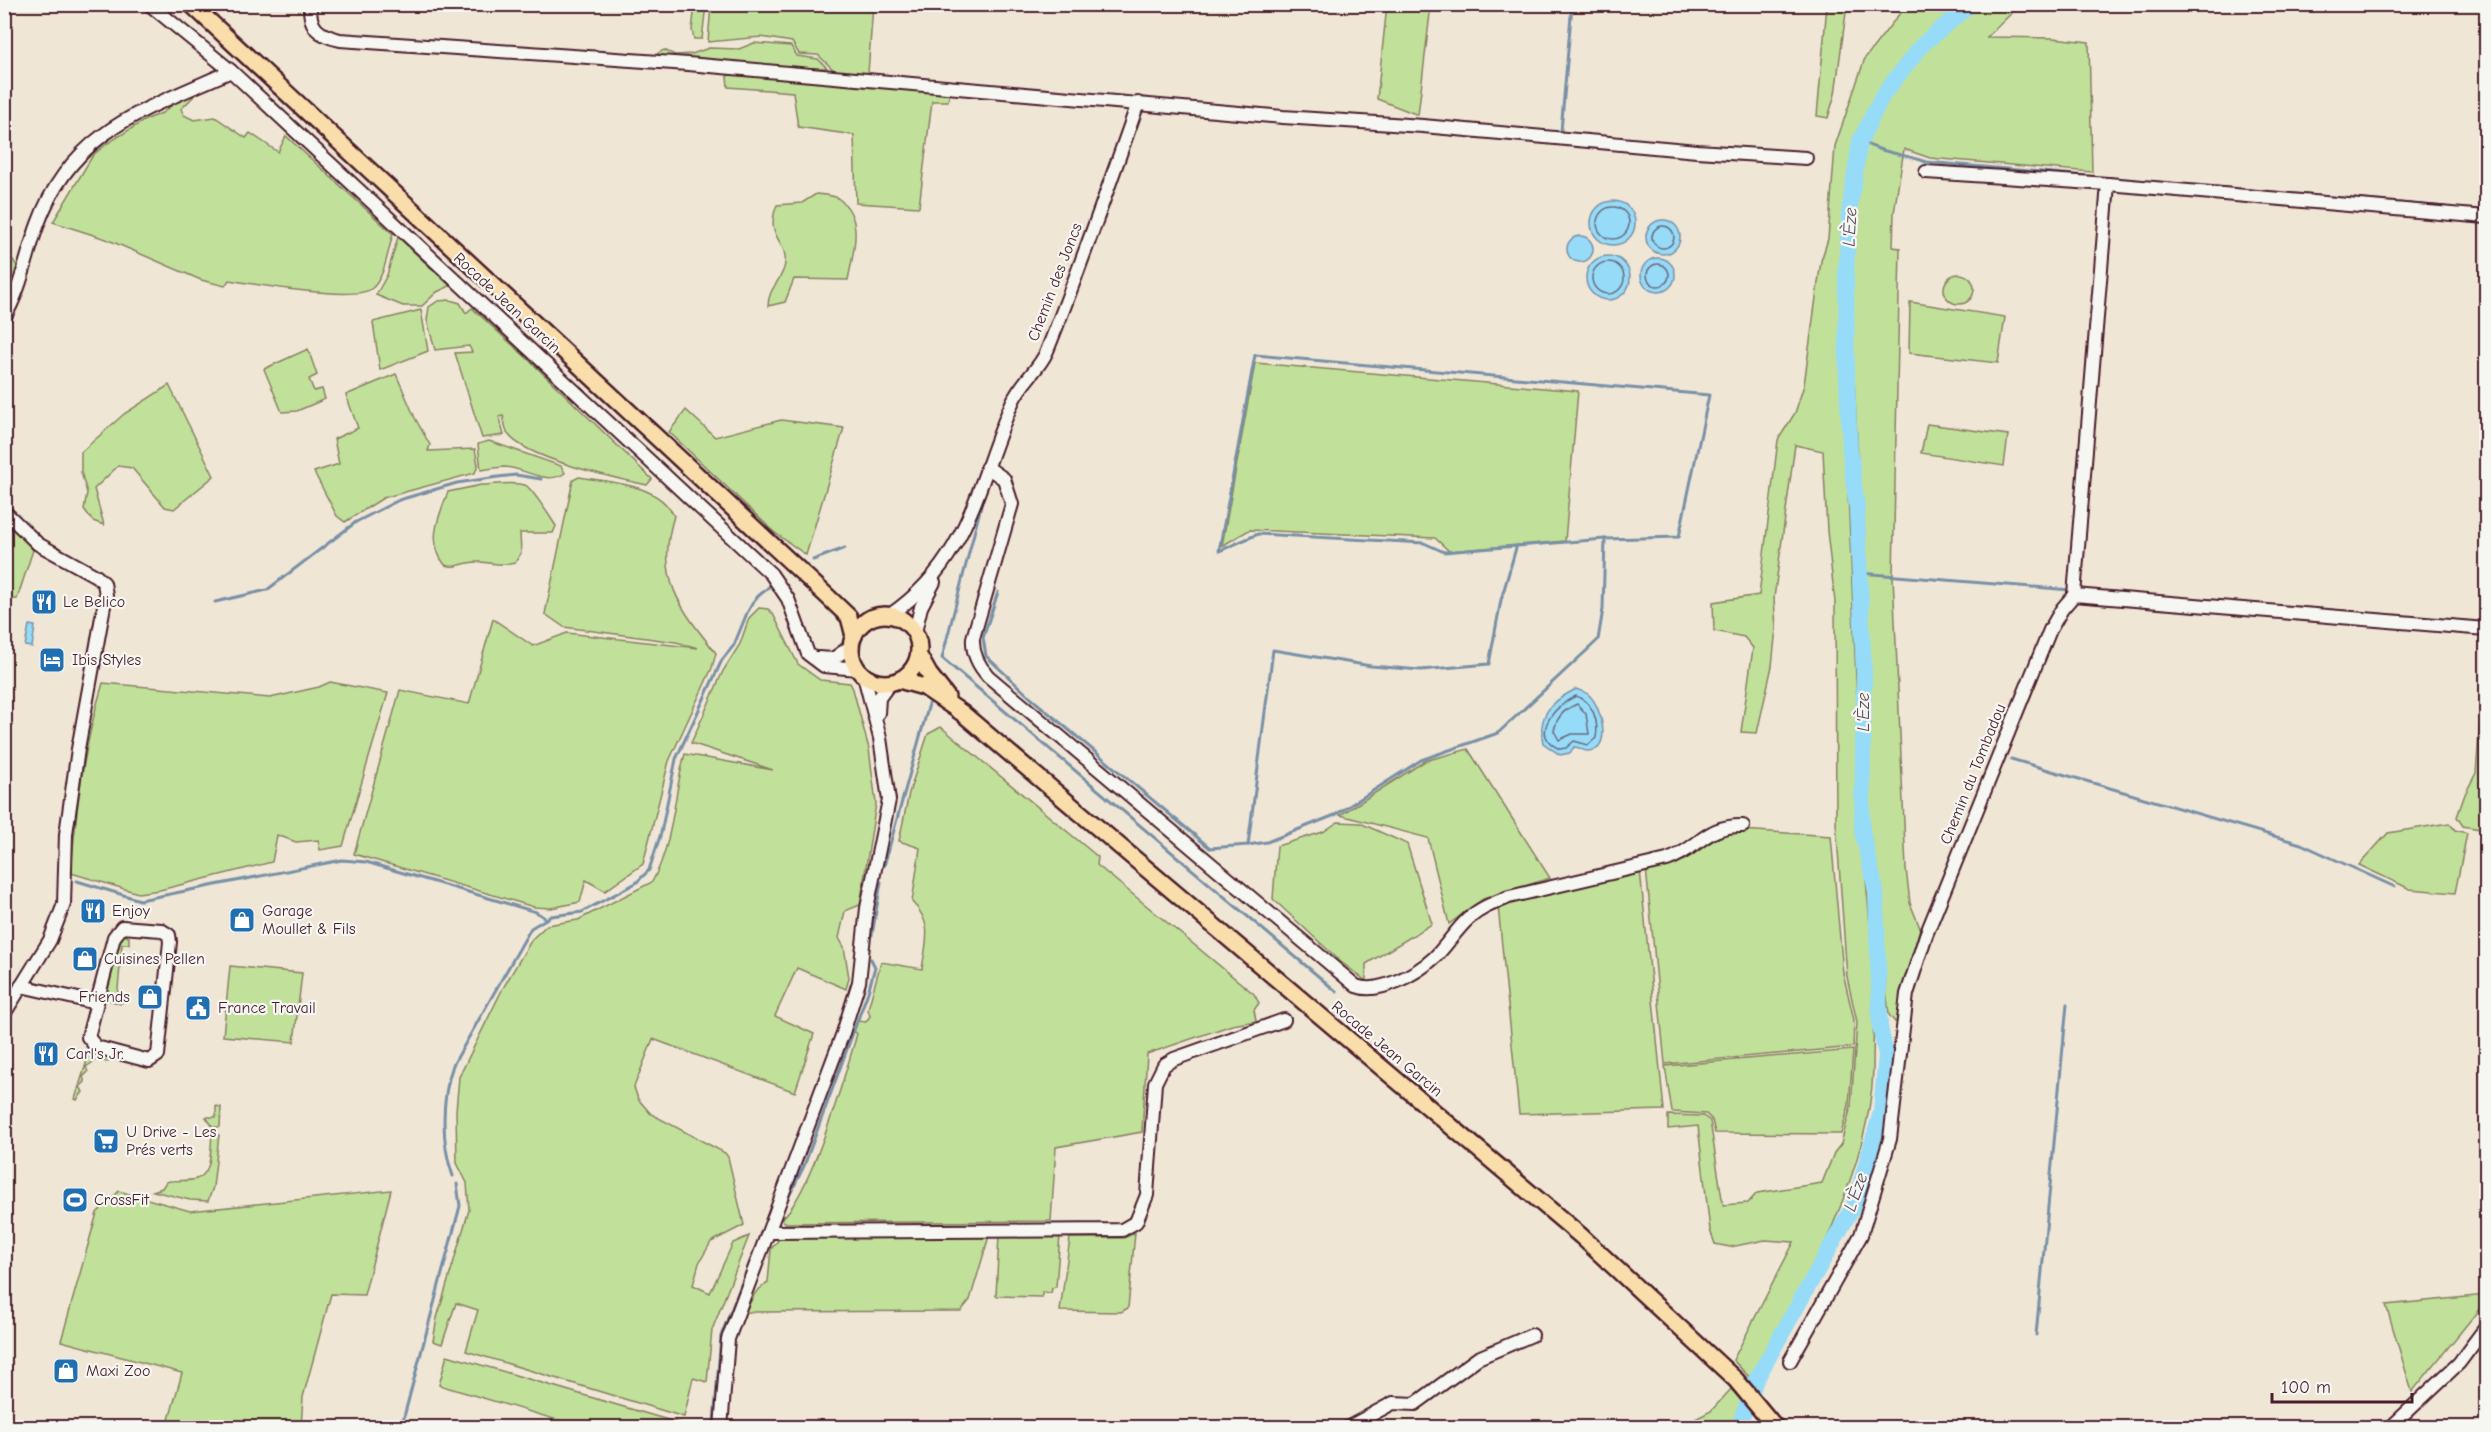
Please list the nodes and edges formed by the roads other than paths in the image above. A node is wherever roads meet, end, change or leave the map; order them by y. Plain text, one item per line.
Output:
1 (149, 4) edge
2 (191, 4) edge
3 (310, 4) edge
4 (231, 71) junction
5 (1138, 103) junction
6 (1806, 158) dead end
7 (1926, 172) dead end
8 (2108, 184) junction
9 (2487, 217) edge
10 (4, 318) edge
11 (987, 467) junction
12 (4, 511) edge
13 (945, 563) junction
14 (826, 595) junction
15 (2074, 595) junction
16 (884, 615) junction
17 (2487, 628) edge
18 (915, 632) junction
19 (852, 641) junction
20 (808, 654) junction
21 (919, 656) junction
22 (861, 672) junction
23 (894, 681) junction
24 (962, 713) junction
25 (880, 738) junction
26 (1743, 826) dead end
27 (21, 987) junction
28 (96, 1003) junction
29 (4, 1014) edge
30 (1284, 1020) dead end
31 (769, 1232) junction
32 (2487, 1327) edge
33 (1532, 1335) dead end
34 (1790, 1361) dead end
35 (721, 1428) edge
36 (1347, 1428) edge
37 (1776, 1428) edge
38 (2390, 1428) edge

1 - 4 street, Rocade Jean Garcin
2 - 14 main road, Rocade Jean Garcin
3 - 5 street
4 - 10 street
4 - 20 street, Rocade Jean Garcin
5 - 6 street
5 - 11 street, Chemin des Joncs
7 - 8 street
8 - 9 street
8 - 15 street
11 - 13 street, Chemin des Joncs
11 - 26 street
12 - 27 street
13 - 16 street, Chemin des Joncs
13 - 18 street, Chemin des Joncs
14 - 16 main road, Rocade Jean Garcin
14 - 19 main road, Rocade Jean Garcin
15 - 17 street
15 - 34 street, Chemin du Tombadou
16 - 18 main road
16 - 19 main road
18 - 21 main road
19 - 20 street
19 - 22 main road
20 - 22 street
21 - 23 main road
21 - 24 main road, Rocade Jean Garcin
22 - 23 main road
22 - 25 street
23 - 24 main road, Rocade Jean Garcin
23 - 25 street
24 - 37 main road, Rocade Jean Garcin
25 - 31 street
27 - 28 street
27 - 29 street
28 - 28 street
30 - 31 street
31 - 35 street
32 - 38 street
33 - 36 street

